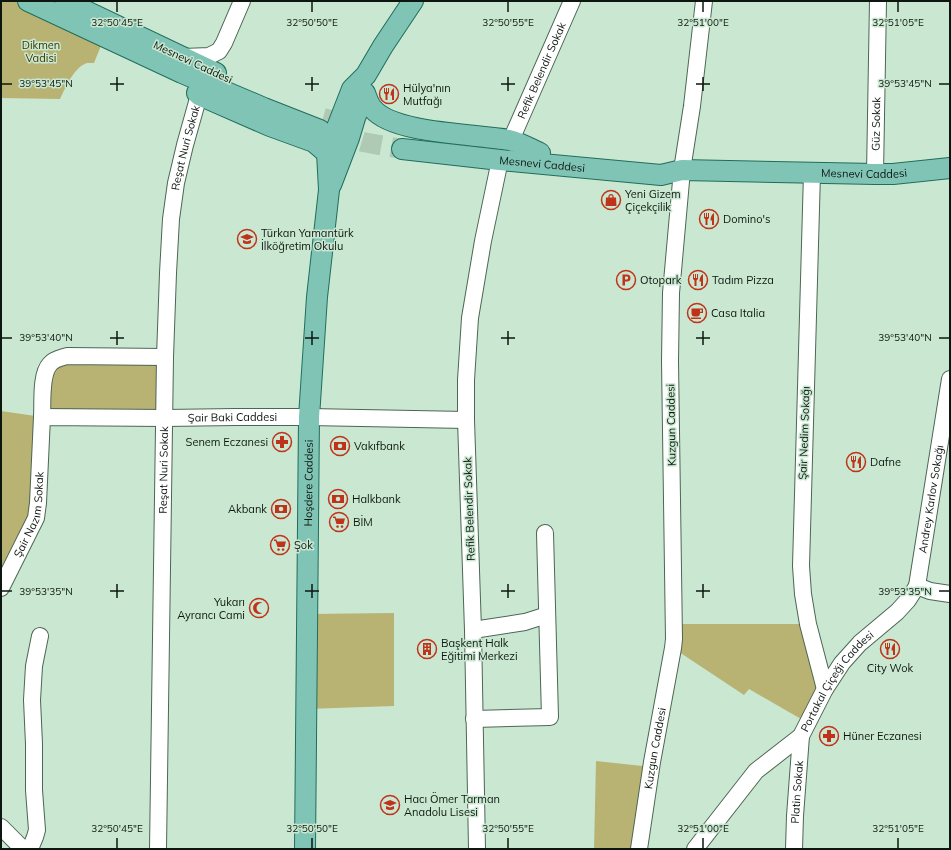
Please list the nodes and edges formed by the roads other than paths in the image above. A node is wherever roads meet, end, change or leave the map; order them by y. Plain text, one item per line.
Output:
1 (28, 1) edge
2 (65, 1) edge
3 (242, 1) edge
4 (572, 1) edge
5 (704, 1) edge
6 (878, 1) edge
7 (408, 3) edge
8 (181, 65) junction
9 (366, 84) junction
10 (199, 95) junction
11 (321, 136) junction
12 (511, 140) junction
13 (540, 153) junction
14 (499, 166) junction
15 (682, 170) junction
16 (945, 170) edge
17 (812, 174) junction
18 (875, 174) junction
19 (329, 190) junction
20 (165, 357) junction
21 (950, 379) edge
22 (42, 417) junction
23 (308, 417) junction
24 (164, 418) junction
25 (466, 420) junction
26 (544, 533) dead end
27 (917, 586) junction
28 (1, 588) edge
29 (950, 594) edge
30 (547, 615) junction
31 (473, 630) junction
32 (40, 636) dead end
33 (825, 689) junction
34 (474, 719) junction
35 (801, 736) junction
36 (1, 827) edge
37 (23, 849) edge
38 (30, 849) edge
39 (158, 849) edge
40 (305, 849) edge
41 (476, 849) edge
42 (639, 849) edge
43 (695, 849) edge
44 (794, 849) edge

1 - 8 main road, Mesnevi Caddesi
2 - 8 main road, Mesnevi Caddesi
3 - 8 street
4 - 12 street, Refik Belendir Sokak
5 - 15 street, Kuzgun Caddesi
6 - 18 street, Güz Sokak
7 - 9 main road
8 - 10 main road, Mesnevi Caddesi
8 - 11 main road, Mesnevi Caddesi
9 - 11 main road
9 - 12 main road
9 - 19 main road
10 - 11 main road, Mesnevi Caddesi
10 - 20 street, Reşat Nuri Sokak
11 - 19 main road
12 - 13 main road
13 - 14 main road, Mesnevi Caddesi
13 - 15 main road, Mesnevi Caddesi
14 - 15 main road, Mesnevi Caddesi
14 - 25 street, Refik Belendir Sokak
15 - 17 main road, Mesnevi Caddesi
15 - 42 street, Kuzgun Caddesi
16 - 18 main road, Mesnevi Caddesi
17 - 18 main road, Mesnevi Caddesi
17 - 33 street, Şair Nedim Sokağı
19 - 23 main road, Hoşdere Caddesi
20 - 22 street
20 - 24 street, Reşat Nuri Sokak
21 - 27 street, Andrey Karlov Sokağı
22 - 24 street, Şair Baki Caddesi
22 - 28 street, Şair Nazım Sokak
23 - 24 street, Şair Baki Caddesi
23 - 25 street, Şair Baki Caddesi
23 - 40 main road, Hoşdere Caddesi
24 - 39 street, Reşat Nuri Sokak
25 - 31 street, Refik Belendir Sokak
26 - 30 street
27 - 29 street
27 - 33 street, Portakal Çiçeği Caddesi
30 - 31 street
30 - 34 street
31 - 34 street, Refik Belendir Sokak
32 - 38 street
33 - 35 street, Portakal Çiçeği Caddesi
34 - 41 street, Refik Belendir Sokak
35 - 43 street, Portakal Çiçeği Caddesi
35 - 44 street, Platin Sokak
36 - 37 street

